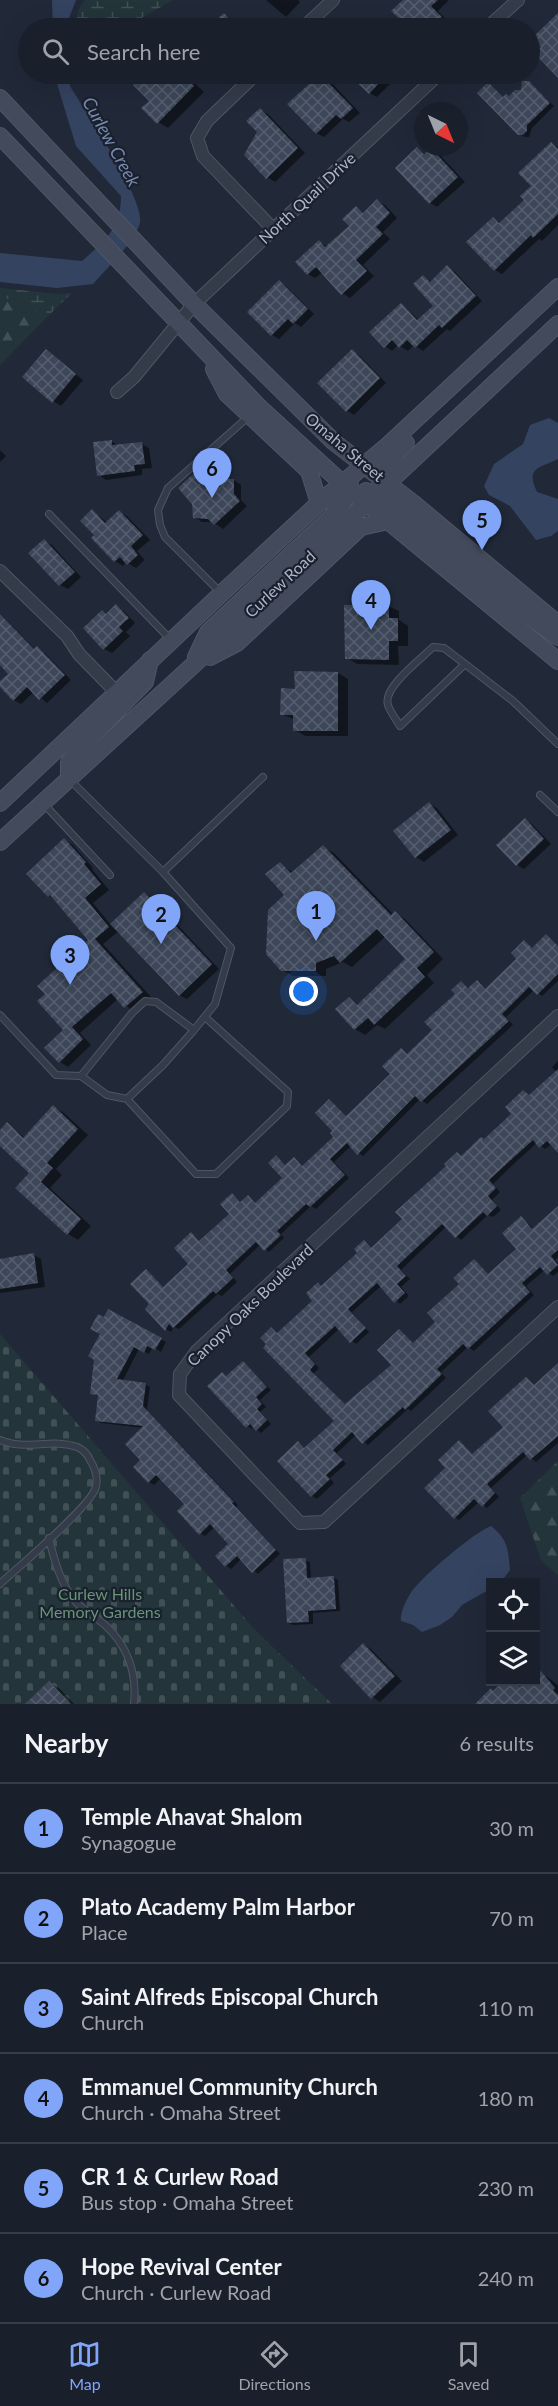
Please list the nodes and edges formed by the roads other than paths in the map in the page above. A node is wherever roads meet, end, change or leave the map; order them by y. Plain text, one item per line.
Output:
1 (333, 0) edge
2 (518, 0) edge
3 (314, 18) edge
4 (498, 18) edge
5 (246, 84) edge
6 (428, 84) edge
7 (0, 99) edge
8 (0, 136) edge
9 (273, 229) junction
10 (558, 287) edge
11 (558, 301) edge
12 (194, 304) junction
13 (558, 324) edge
14 (178, 325) junction
15 (207, 354) junction
16 (117, 392) dead end
17 (250, 416) junction
18 (367, 482) junction
19 (319, 503) junction
20 (49, 514) dead end
21 (388, 521) junction
22 (0, 571) edge
23 (221, 594) junction
24 (558, 624) edge
25 (558, 637) edge
26 (171, 640) junction
27 (151, 660) junction
28 (558, 661) edge
29 (465, 664) junction
30 (190, 668) junction
31 (116, 692) junction
32 (558, 744) edge
33 (263, 777) dead end
34 (69, 779) junction
35 (540, 795) dead end
36 (43, 802) junction
37 (0, 803) edge
38 (558, 812) edge
39 (0, 842) edge
40 (163, 872) junction
41 (110, 875) dead end
42 (0, 1015) edge
43 (558, 1016) edge
44 (205, 1017) junction
45 (194, 1030) junction
46 (81, 1076) junction
47 (127, 1099) junction
48 (558, 1306) edge
49 (0, 1440) edge
50 (49, 1538) junction
51 (0, 1584) edge
52 (134, 1704) edge

1 - 3 street
2 - 4 street
5 - 9 street
6 - 9 street, North Quail Drive
7 - 12 main road, Omaha Street
8 - 14 main road, Omaha Street
9 - 12 street, North Quail Drive
10 - 18 main road, Curlew Road
11 - 18 main road
12 - 14 street, North Quail Drive
12 - 18 main road, Omaha Street
13 - 18 main road, Curlew Road
14 - 15 main road, Omaha Street
14 - 16 street, North Quail Drive
15 - 17 main road
15 - 18 main road, Omaha Street
17 - 19 main road
17 - 23 lane
18 - 19 main road, Curlew Road
18 - 21 main road, Omaha Street
18 - 24 main road, Omaha Street
18 - 25 main road
18 - 30 main road, Curlew Road
19 - 23 main road, Curlew Road
20 - 26 lane
21 - 28 main road, Omaha Street
21 - 30 main road
22 - 31 street
23 - 26 main road, Curlew Road
26 - 27 main road, Curlew Road
27 - 31 main road, Curlew Road
27 - 34 main road
29 - 29 lane
29 - 32 lane
30 - 34 main road, Curlew Road
31 - 37 main road, Curlew Road
33 - 40 lane
34 - 36 main road, Curlew Road
34 - 40 lane
35 - 38 lane
36 - 39 main road, Curlew Road
36 - 41 lane
40 - 44 lane
42 - 46 lane
43 - 48 street, Canopy Oaks Boulevard
44 - 45 lane
44 - 47 lane
45 - 46 lane
45 - 47 lane
46 - 47 lane
49 - 50 lane
50 - 51 lane
50 - 52 lane

